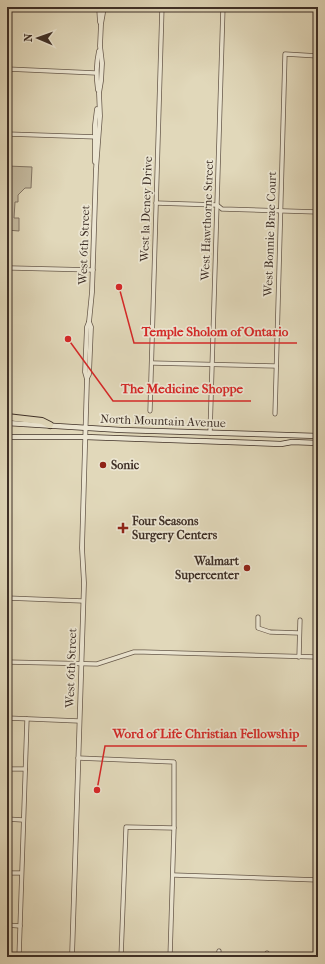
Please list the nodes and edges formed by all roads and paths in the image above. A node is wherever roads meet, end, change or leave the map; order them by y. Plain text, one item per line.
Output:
1 (99, 7) edge
2 (104, 7) edge
3 (162, 7) edge
4 (223, 7) edge
5 (101, 24) junction
6 (100, 46) junction
7 (318, 56) edge
8 (7, 70) edge
9 (96, 73) junction
10 (99, 92) junction
11 (7, 134) edge
12 (97, 137) junction
13 (156, 203) junction
14 (217, 205) junction
15 (280, 211) junction
16 (318, 212) edge
17 (12, 268) dead end
18 (93, 270) junction
19 (152, 363) junction
20 (213, 364) junction
21 (276, 366) junction
22 (150, 411) dead end
23 (275, 414) dead end
24 (7, 417) edge
25 (7, 423) edge
26 (50, 425) junction
27 (85, 428) junction
28 (200, 432) junction
29 (210, 433) junction
30 (216, 433) junction
31 (318, 436) edge
32 (7, 437) edge
33 (85, 437) junction
34 (210, 441) junction
35 (318, 443) edge
36 (7, 598) edge
37 (83, 600) junction
38 (258, 618) dead end
39 (300, 620) dead end
40 (300, 632) junction
41 (299, 657) junction
42 (318, 658) edge
43 (7, 662) edge
44 (81, 665) junction
45 (7, 718) edge
46 (26, 719) junction
47 (80, 720) junction
48 (78, 758) junction
49 (7, 769) edge
50 (25, 769) junction
51 (7, 819) edge
52 (23, 820) junction
53 (174, 828) junction
54 (7, 873) edge
55 (21, 873) junction
56 (173, 875) junction
57 (318, 880) edge
58 (318, 914) edge
59 (7, 925) edge
60 (20, 926) junction
61 (219, 952) dead end
62 (19, 957) edge
63 (72, 957) edge
64 (121, 957) edge
65 (170, 957) edge
66 (218, 957) edge
67 (316, 957) edge

1 - 5 street, West 6th Street
2 - 5 street, West 6th Street
3 - 13 street, West la Deney Drive
4 - 14 street, West Hawthorne Street
5 - 6 street, West 6th Street
6 - 9 street, West 6th Street
6 - 10 street, West 6th Street
7 - 15 street, West Bonnie Brae Court
8 - 9 street
9 - 10 street, West 6th Street
10 - 12 street, West 6th Street
11 - 12 street
12 - 18 street, West 6th Street
13 - 14 street
13 - 19 street, West la Deney Drive
14 - 15 street
14 - 20 street, West Hawthorne Street
15 - 16 street
15 - 21 street, West Bonnie Brae Court
17 - 18 street
18 - 27 street, West 6th Street
19 - 20 street
19 - 22 street, West la Deney Drive
20 - 21 street
20 - 29 street, West Hawthorne Street
21 - 23 street, West Bonnie Brae Court
24 - 26 highway
25 - 26 main road, North Mountain Avenue
26 - 27 main road, North Mountain Avenue
27 - 28 main road, North Mountain Avenue
27 - 33 street, West 6th Street
28 - 29 main road, North Mountain Avenue
28 - 34 main road
29 - 30 main road, North Mountain Avenue
30 - 31 main road, North Mountain Avenue
30 - 34 main road
32 - 33 main road, North Mountain Avenue
33 - 34 main road, North Mountain Avenue
33 - 37 street, West 6th Street
34 - 35 main road, North Mountain Avenue
36 - 37 street
37 - 44 street, West 6th Street
38 - 40 street
39 - 40 street
40 - 41 street
41 - 42 street
41 - 44 street
43 - 44 street
44 - 47 street, West 6th Street
45 - 46 street
46 - 47 street
46 - 50 street
47 - 48 street, West 6th Street
48 - 53 street
48 - 63 street, West 6th Street
49 - 50 street
50 - 52 street
51 - 52 street
52 - 55 street
53 - 56 street
53 - 64 street
54 - 55 street
55 - 60 street
56 - 57 street
56 - 65 street
58 - 67 street
59 - 60 street
60 - 62 street
61 - 66 street

